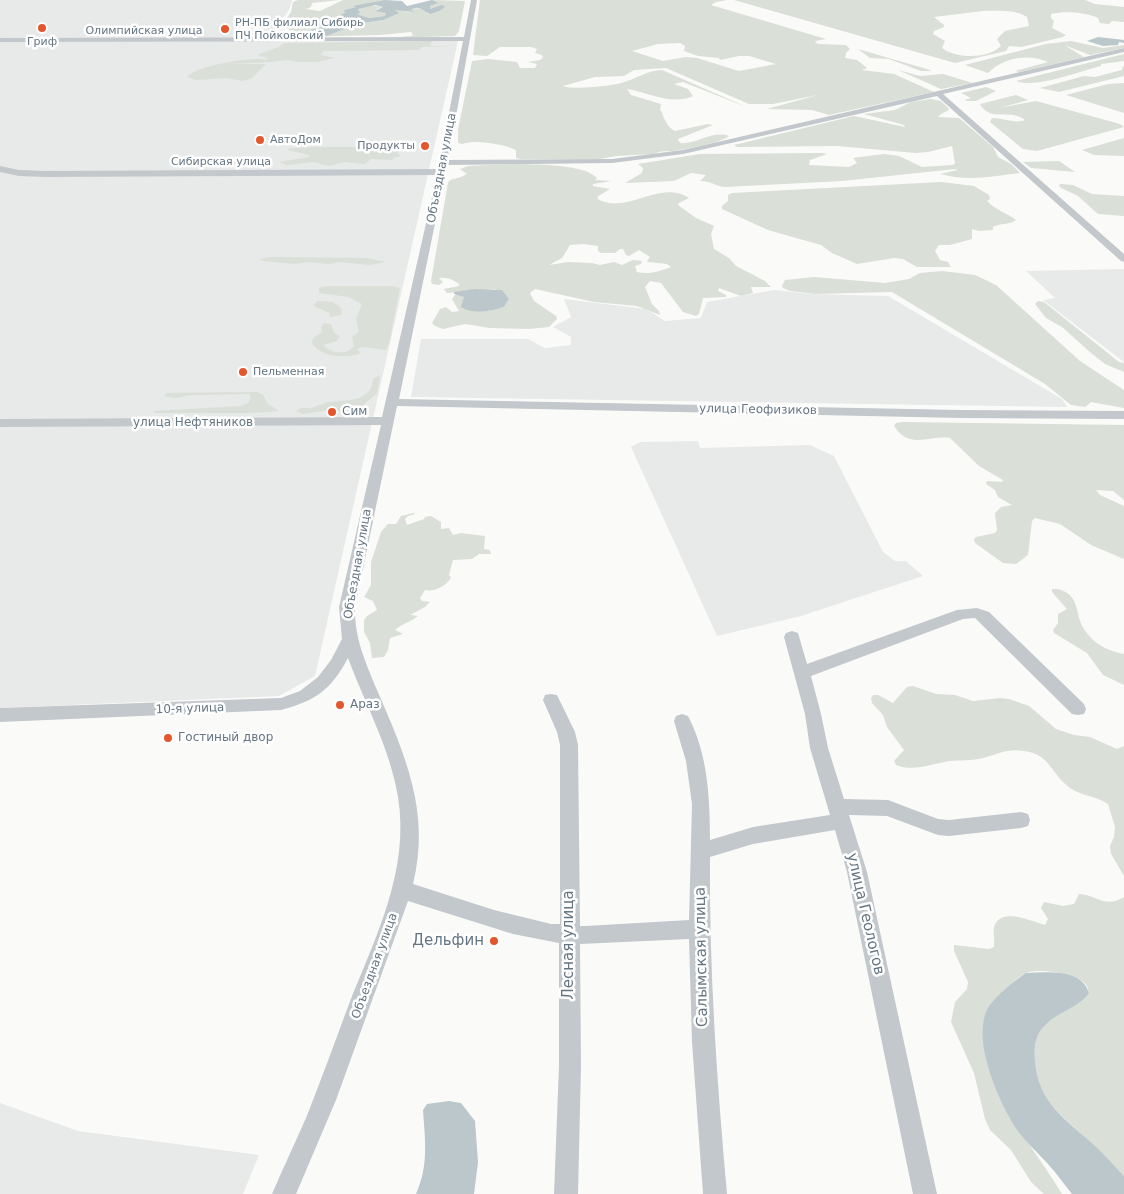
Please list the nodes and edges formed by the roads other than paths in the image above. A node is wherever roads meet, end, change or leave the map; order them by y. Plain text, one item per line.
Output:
1 (474, 0) edge
2 (467, 39) junction
3 (0, 40) edge
4 (1124, 50) edge
5 (938, 93) junction
6 (443, 167) junction
7 (0, 170) edge
8 (1124, 259) edge
9 (392, 402) junction
10 (1124, 415) edge
11 (387, 421) junction
12 (0, 423) edge
13 (792, 637) dead end
14 (349, 640) junction
15 (803, 672) junction
16 (551, 700) dead end
17 (1078, 708) dead end
18 (0, 715) edge
19 (682, 721) dead end
20 (840, 814) junction
21 (1021, 820) dead end
22 (702, 852) junction
23 (402, 890) junction
24 (699, 929) junction
25 (568, 934) junction
26 (284, 1194) edge
27 (566, 1194) edge
28 (715, 1194) edge
29 (925, 1194) edge

1 - 2 street, Объездная улица
2 - 3 street, Олимпийская улица
2 - 6 street, Объездная улица
4 - 5 street, Сибирская улица
5 - 6 street, Сибирская улица
5 - 8 street
6 - 7 street, Сибирская улица
6 - 9 street, Объездная улица
9 - 10 street, улица Геофизиков
9 - 11 street, Объездная улица
11 - 12 street, улица Нефтяников
11 - 14 street, Объездная улица
13 - 15 street, улица Геологов
14 - 18 street, 10-я улица
14 - 23 street, Объездная улица
15 - 17 street
15 - 20 street, улица Геологов
16 - 25 street, Лесная улица
19 - 22 street, Салымская улица
20 - 21 street
20 - 22 street
20 - 29 street, улица Геологов
22 - 24 street, Салымская улица
23 - 25 street
23 - 26 street, Объездная улица
24 - 25 street
24 - 28 street, Салымская улица
25 - 27 street, Лесная улица

